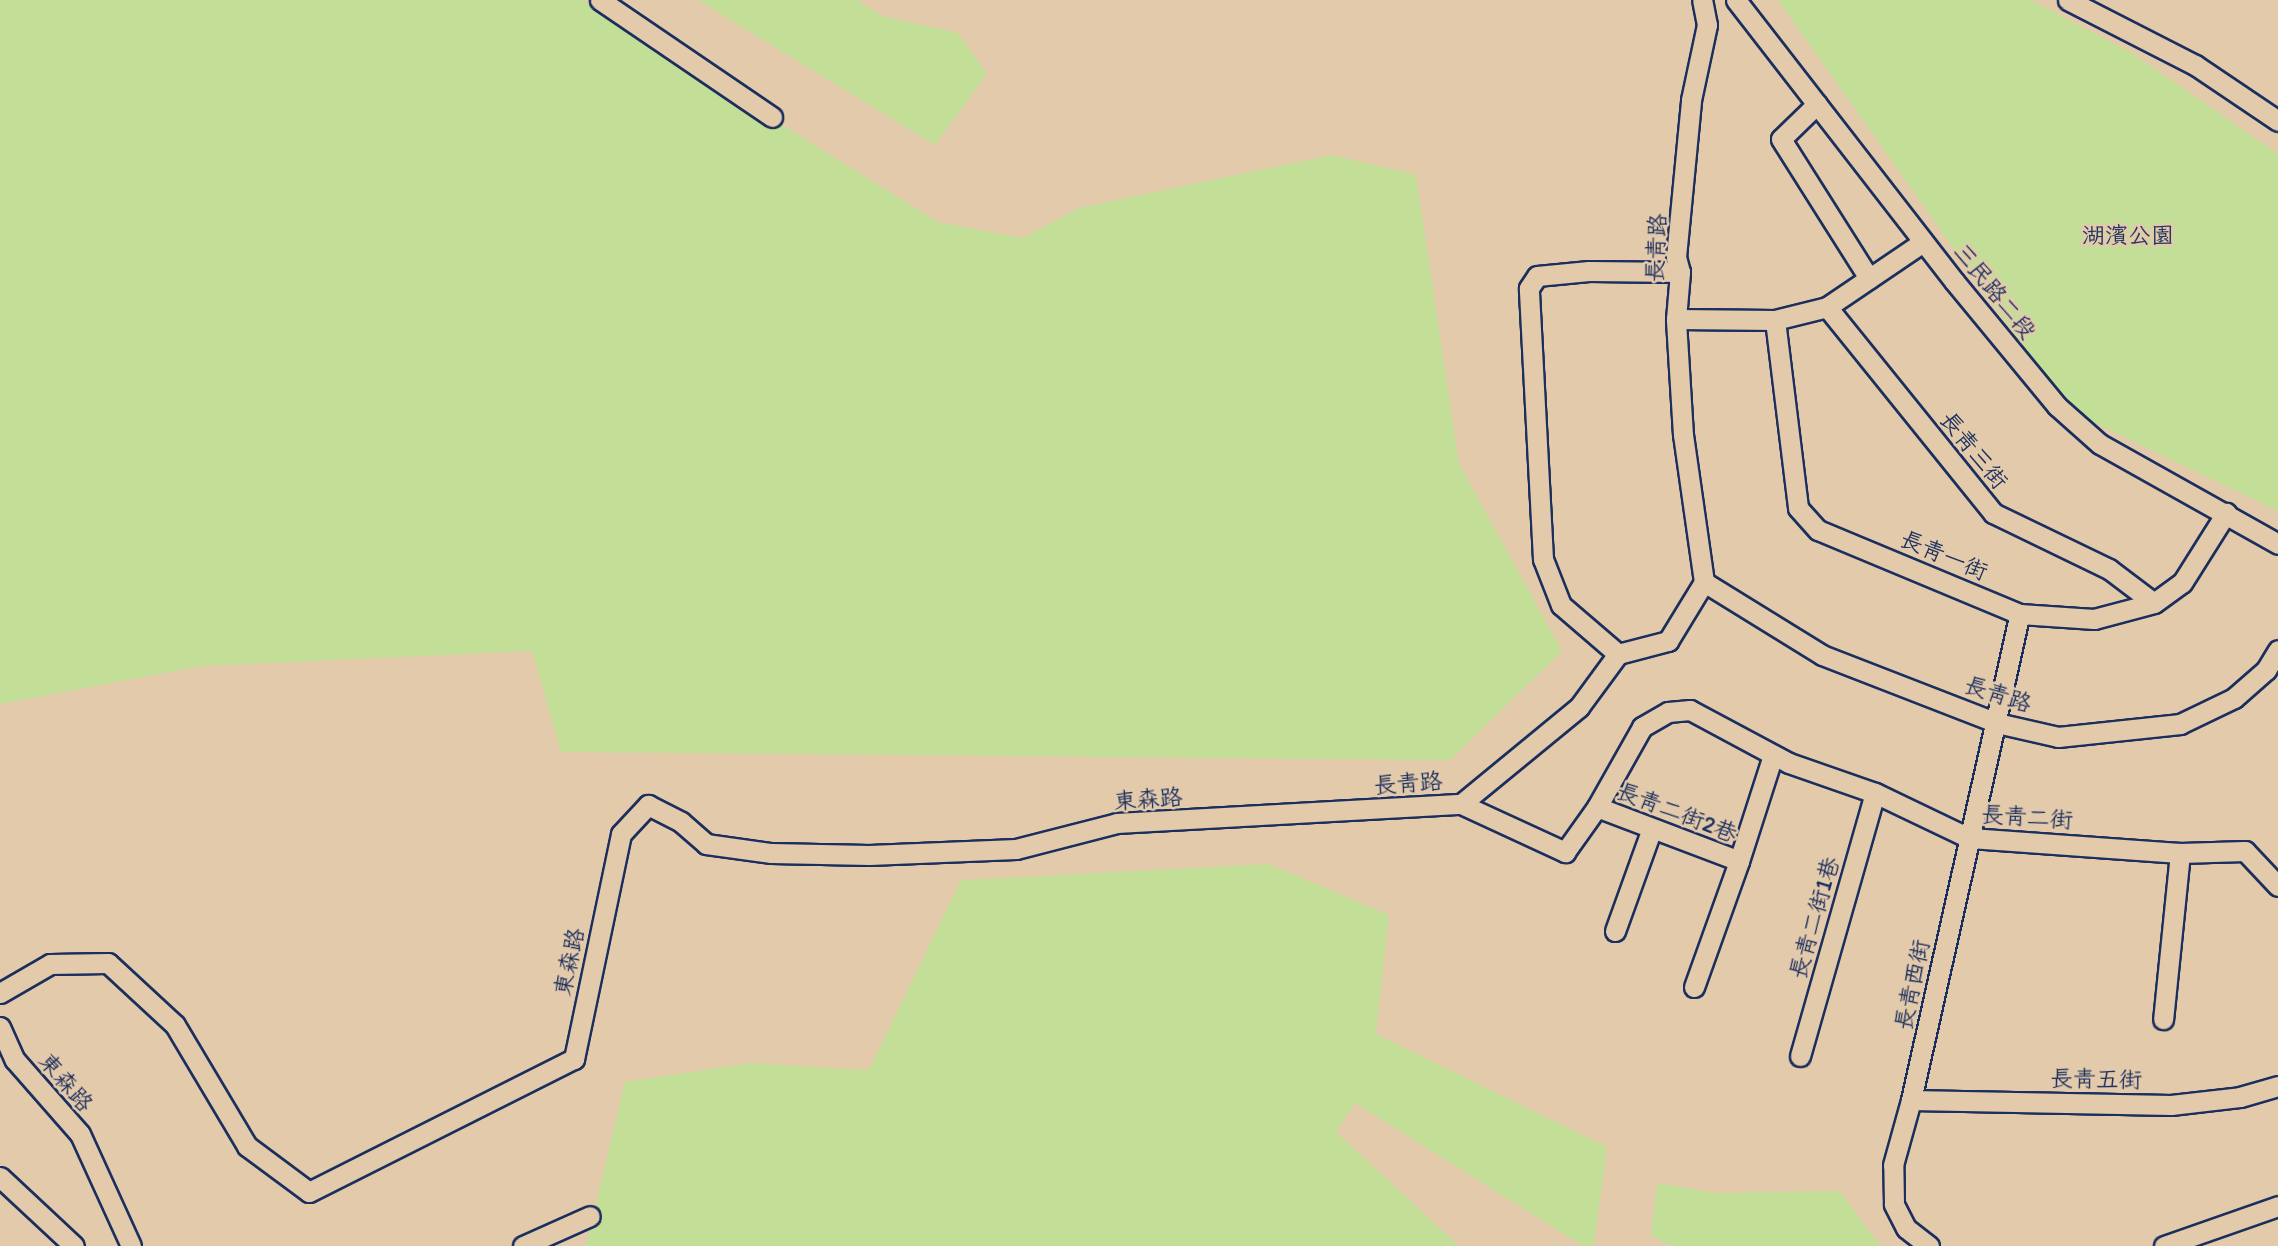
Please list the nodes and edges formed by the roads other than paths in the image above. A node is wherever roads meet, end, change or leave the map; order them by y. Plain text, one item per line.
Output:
1 (600, 0) edge
2 (1702, 0) edge
3 (1736, 0) edge
4 (2068, 0) edge
5 (1817, 104) junction
6 (772, 117) dead end
7 (2278, 121) edge
8 (1923, 242) junction
9 (1680, 271) junction
10 (1869, 278) junction
11 (1827, 307) junction
12 (1676, 319) junction
13 (1774, 320) junction
14 (2226, 513) junction
15 (2278, 544) edge
16 (1704, 582) junction
17 (2154, 603) junction
18 (2020, 614) junction
19 (2278, 650) edge
20 (1618, 654) junction
21 (1997, 723) junction
22 (1773, 755) junction
23 (1875, 793) junction
24 (1461, 804) junction
25 (1597, 807) junction
26 (1272, 817) joint
27 (1652, 828) junction
28 (1969, 838) junction
29 (2180, 853) junction
30 (1739, 862) junction
31 (2278, 886) edge
32 (1615, 931) dead end
33 (1694, 987) dead end
34 (0, 993) edge
35 (2163, 1020) dead end
36 (0, 1027) edge
37 (1800, 1056) dead end
38 (2278, 1086) edge
39 (1911, 1100) junction
40 (0, 1177) edge
41 (2278, 1206) edge
42 (590, 1216) dead end
43 (74, 1246) edge
44 (131, 1246) edge
45 (523, 1246) edge
46 (1929, 1246) edge
47 (2164, 1246) edge

1 - 6 street
2 - 9 street, 長青路
3 - 5 street, 三民路二段
4 - 7 street
5 - 8 street, 三民路二段
5 - 10 street
8 - 10 street
8 - 14 street, 三民路二段
9 - 12 street, 長青路
9 - 20 street
10 - 11 street
11 - 13 street
11 - 17 street, 長青三街
12 - 13 street
12 - 16 street, 長青路
13 - 18 street, 長青一街
14 - 15 street, 三民路二段
14 - 17 street, 長青一街
16 - 20 street
16 - 21 street, 長青路
17 - 18 street, 長青一街
18 - 21 street, 長青西街
19 - 21 street, 長青路
20 - 24 street, 長青路
21 - 28 street, 長青西街
22 - 23 street, 長青二街
22 - 25 street, 長青二街
22 - 30 street, 長青二街2巷
23 - 28 street, 長青二街
23 - 37 street, 長青二街1巷
24 - 25 street
24 - 26 street, 長青路
25 - 27 street, 長青二街2巷
26 - 34 street, 東森路
27 - 30 street, 長青二街2巷
27 - 32 street
28 - 29 street, 長青二街
28 - 39 street, 長青西街
29 - 31 street, 長青二街
29 - 35 street
30 - 33 street, 長青二街2巷
36 - 44 street, 東森路
38 - 39 street, 長青五街
39 - 46 street, 長青西街
40 - 43 street
41 - 47 street
42 - 45 street

